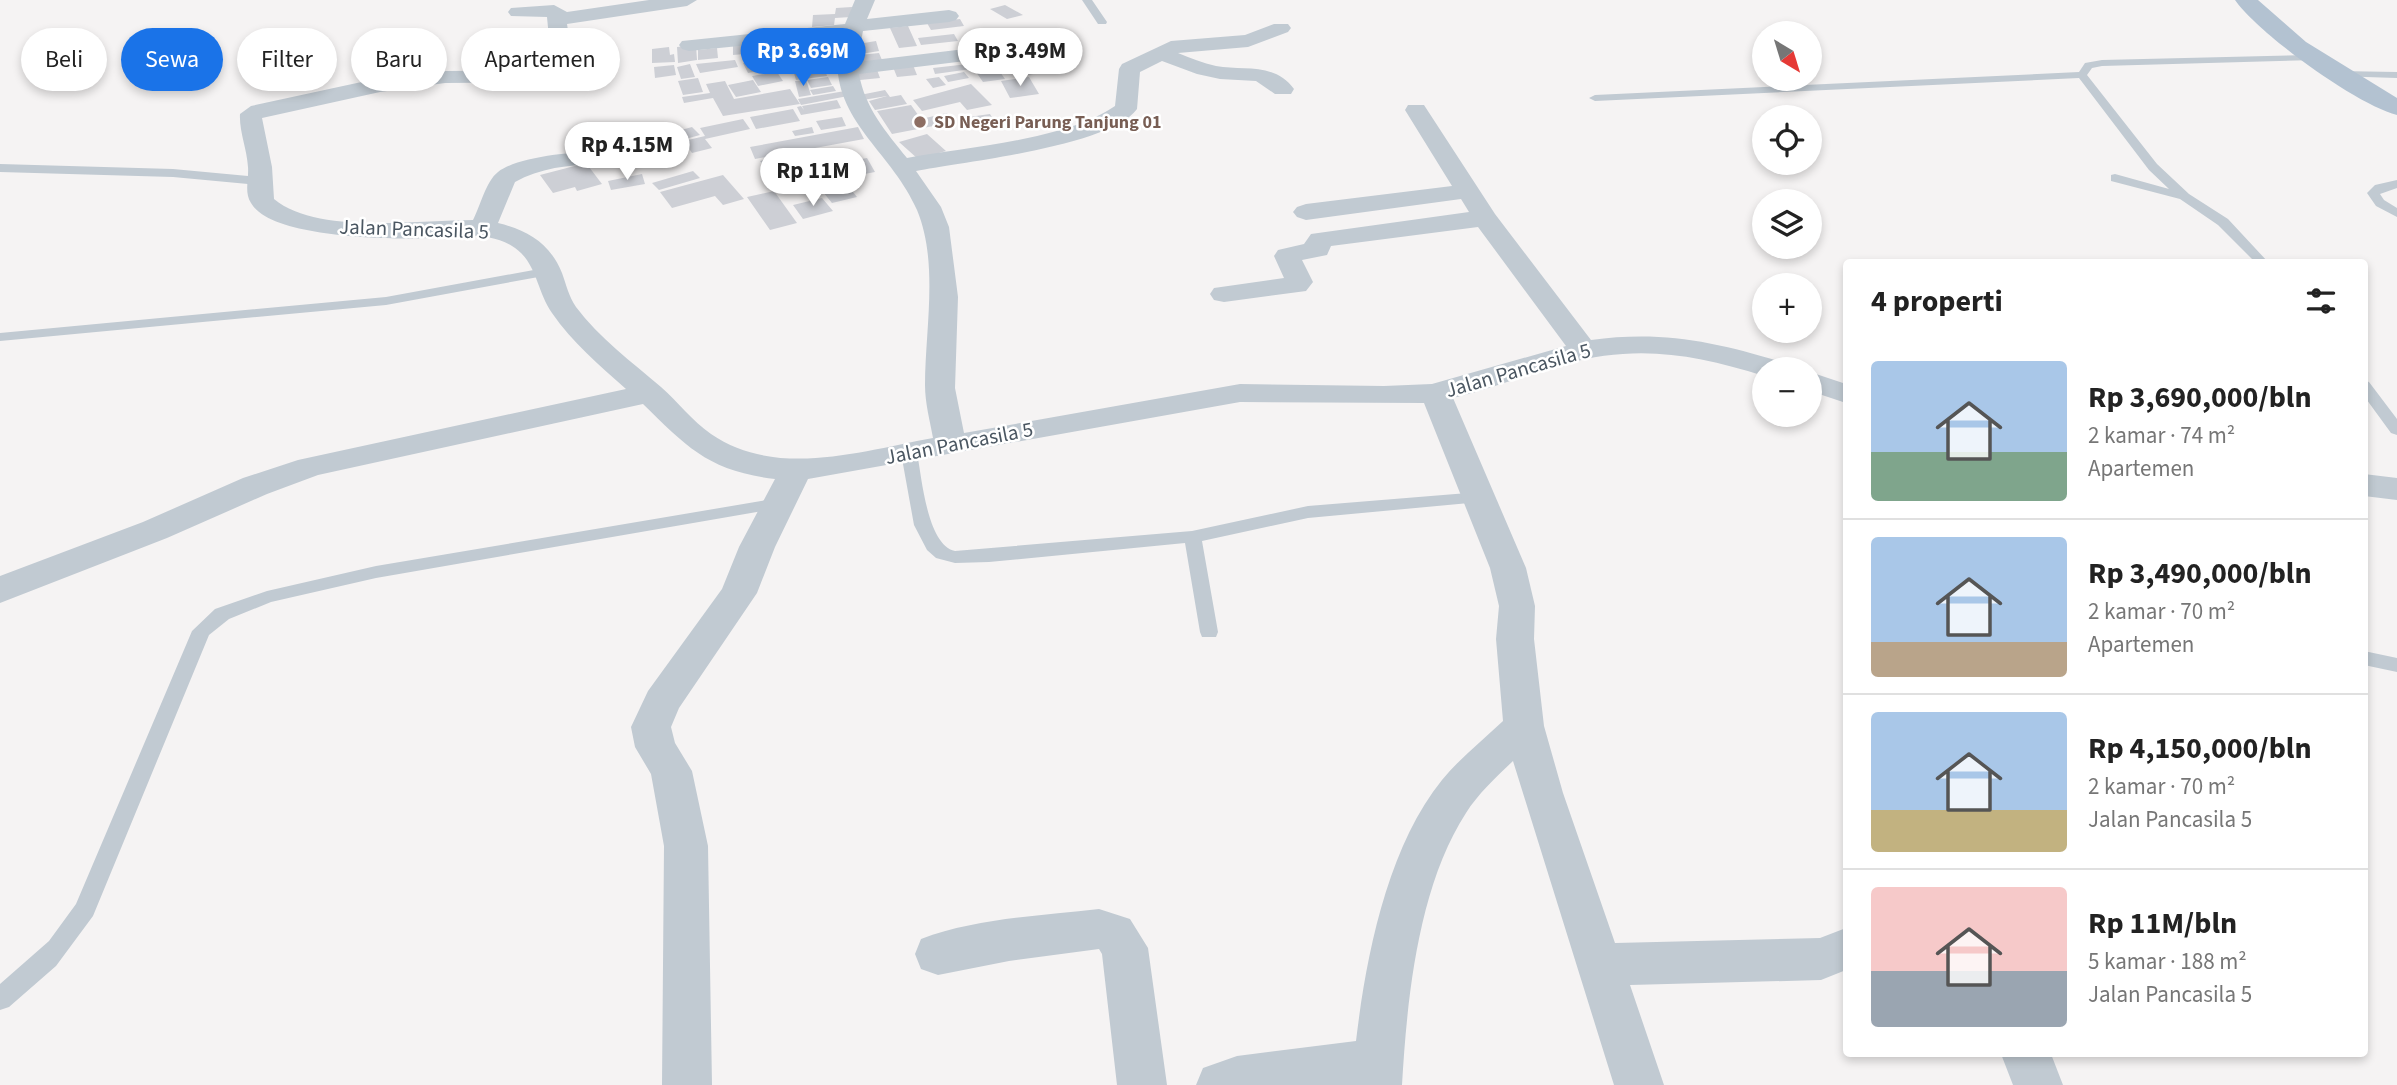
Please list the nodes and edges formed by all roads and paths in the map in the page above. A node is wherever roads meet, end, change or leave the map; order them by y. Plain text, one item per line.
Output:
1 (687, 0) edge
2 (865, 0) edge
3 (1087, 0) edge
4 (2246, 0) edge
5 (518, 12) dead end
6 (949, 16) dead end
7 (556, 20) junction
8 (1102, 22) dead end
9 (855, 28) junction
10 (1282, 28) dead end
11 (689, 45) dead end
12 (990, 52) dead end
13 (1161, 53) junction
14 (2311, 58) junction
15 (849, 69) junction
16 (2338, 74) junction
17 (2082, 75) junction
18 (2397, 75) edge
19 (1283, 89) dead end
20 (1595, 98) dead end
21 (2397, 108) edge
22 (1416, 110) dead end
23 (656, 161) dead end
24 (901, 166) junction
25 (0, 168) edge
26 (2115, 178) dead end
27 (258, 181) junction
28 (2397, 184) edge
29 (1468, 191) junction
30 (2185, 197) junction
31 (1306, 212) dead end
32 (2397, 213) edge
33 (1485, 218) junction
34 (483, 227) junction
35 (2259, 259) edge
36 (550, 271) junction
37 (1224, 294) dead end
38 (0, 337) edge
39 (1583, 349) junction
40 (1752, 362) edge
41 (1822, 385) edge
42 (2368, 390) edge
43 (650, 393) junction
44 (1435, 393) junction
45 (1843, 393) edge
46 (2397, 430) edge
47 (950, 445) junction
48 (909, 453) junction
49 (2368, 485) edge
50 (788, 487) junction
51 (2397, 489) edge
52 (1480, 497) junction
53 (1192, 537) junction
54 (0, 590) edge
55 (1209, 632) dead end
56 (2368, 659) edge
57 (2397, 665) edge
58 (1524, 726) junction
59 (1843, 950) edge
60 (938, 954) dead end
61 (1598, 965) junction
62 (0, 999) edge
63 (2027, 1057) edge
64 (1378, 1073) edge
65 (687, 1085) edge
66 (1142, 1085) edge
67 (1221, 1085) edge
68 (1639, 1085) edge
69 (2038, 1085) edge

1 - 7 street
2 - 9 street
3 - 8 lane
4 - 14 main road
5 - 7 street
6 - 9 street
7 - 27 street
9 - 11 street
9 - 15 street
10 - 13 street
12 - 15 street
13 - 19 street
13 - 24 street
14 - 16 main road
14 - 17 lane
15 - 24 street
16 - 18 lane
16 - 21 main road
17 - 20 lane
17 - 30 lane
22 - 29 street
23 - 34 street
24 - 47 street
25 - 27 lane
26 - 30 lane
27 - 34 street, Jalan Pancasila 5
28 - 32 lane
29 - 31 street
29 - 33 street
30 - 35 lane
33 - 37 street
33 - 39 street
34 - 36 street, Jalan Pancasila 5
36 - 38 lane
36 - 43 street, Jalan Pancasila 5
39 - 40 street, Jalan Pancasila 5
39 - 44 street, Jalan Pancasila 5
41 - 45 street
42 - 46 lane
43 - 50 street, Jalan Pancasila 5
43 - 54 street
44 - 47 street, Jalan Pancasila 5
44 - 52 street
47 - 48 street, Jalan Pancasila 5
48 - 50 street, Jalan Pancasila 5
48 - 53 lane
49 - 51 street
50 - 62 lane
50 - 65 street
52 - 53 lane
52 - 58 street
53 - 55 lane
56 - 57 lane
58 - 61 street
58 - 64 street
59 - 61 street
60 - 66 street
61 - 68 street
63 - 69 street
64 - 67 street

